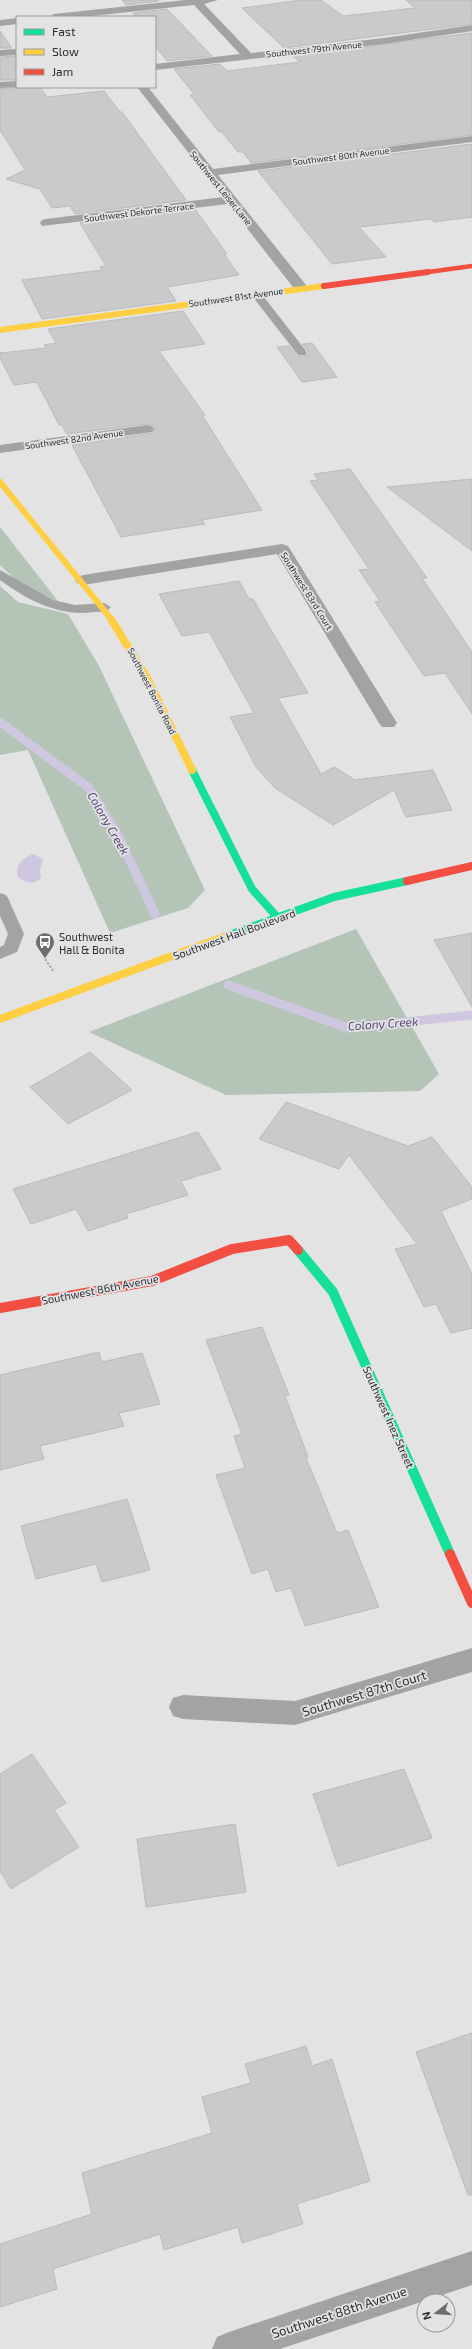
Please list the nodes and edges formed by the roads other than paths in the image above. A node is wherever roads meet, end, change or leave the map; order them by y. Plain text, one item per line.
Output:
1 (213, 0) edge
2 (197, 2) junction
3 (64, 16) edge
4 (16, 21) edge
5 (0, 23) edge
6 (472, 28) edge
7 (16, 52) edge
8 (0, 53) edge
9 (248, 56) junction
10 (156, 67) edge
11 (16, 84) edge
12 (0, 85) edge
13 (143, 88) edge
14 (472, 140) edge
15 (210, 173) junction
16 (232, 200) junction
17 (46, 223) dead end
18 (472, 266) edge
19 (301, 288) junction
20 (256, 294) junction
21 (0, 330) edge
22 (302, 354) dead end
23 (148, 429) dead end
24 (0, 449) edge
25 (0, 482) edge
26 (0, 574) edge
27 (83, 580) junction
28 (104, 607) junction
29 (388, 723) dead end
30 (472, 866) edge
31 (0, 898) edge
32 (278, 918) junction
33 (0, 954) edge
34 (0, 1019) edge
35 (289, 1240) joint
36 (0, 1308) edge
37 (472, 1603) edge
38 (472, 1660) edge
39 (183, 1707) dead end
40 (472, 2268) edge
41 (229, 2349) edge

1 - 2 street
2 - 3 street
2 - 9 street
4 - 5 street
6 - 9 street, Southwest 79th Avenue
7 - 8 lane
9 - 10 street, Southwest 79th Avenue
11 - 12 street
13 - 15 street, Southwest Leiser Lane
14 - 15 street, Southwest 80th Avenue
15 - 16 street, Southwest Leiser Lane
16 - 17 street, Southwest Dekorte Terrace
16 - 19 street, Southwest Leiser Lane
18 - 19 main road, Southwest 81st Avenue
19 - 20 main road, Southwest 81st Avenue
20 - 21 main road, Southwest 81st Avenue
20 - 22 lane
23 - 24 street, Southwest 82nd Avenue
25 - 27 main road, Southwest Bonita Road
26 - 28 lane
27 - 28 main road, Southwest Bonita Road
27 - 29 street, Southwest 83rd Court
28 - 32 main road, Southwest Bonita Road
30 - 32 main road, Southwest Hall Boulevard
31 - 33 lane
32 - 34 main road, Southwest Hall Boulevard
35 - 36 main road, Southwest 86th Avenue
35 - 37 main road, Southwest Inez Street
38 - 39 street, Southwest 87th Court
40 - 41 street, Southwest 88th Avenue

